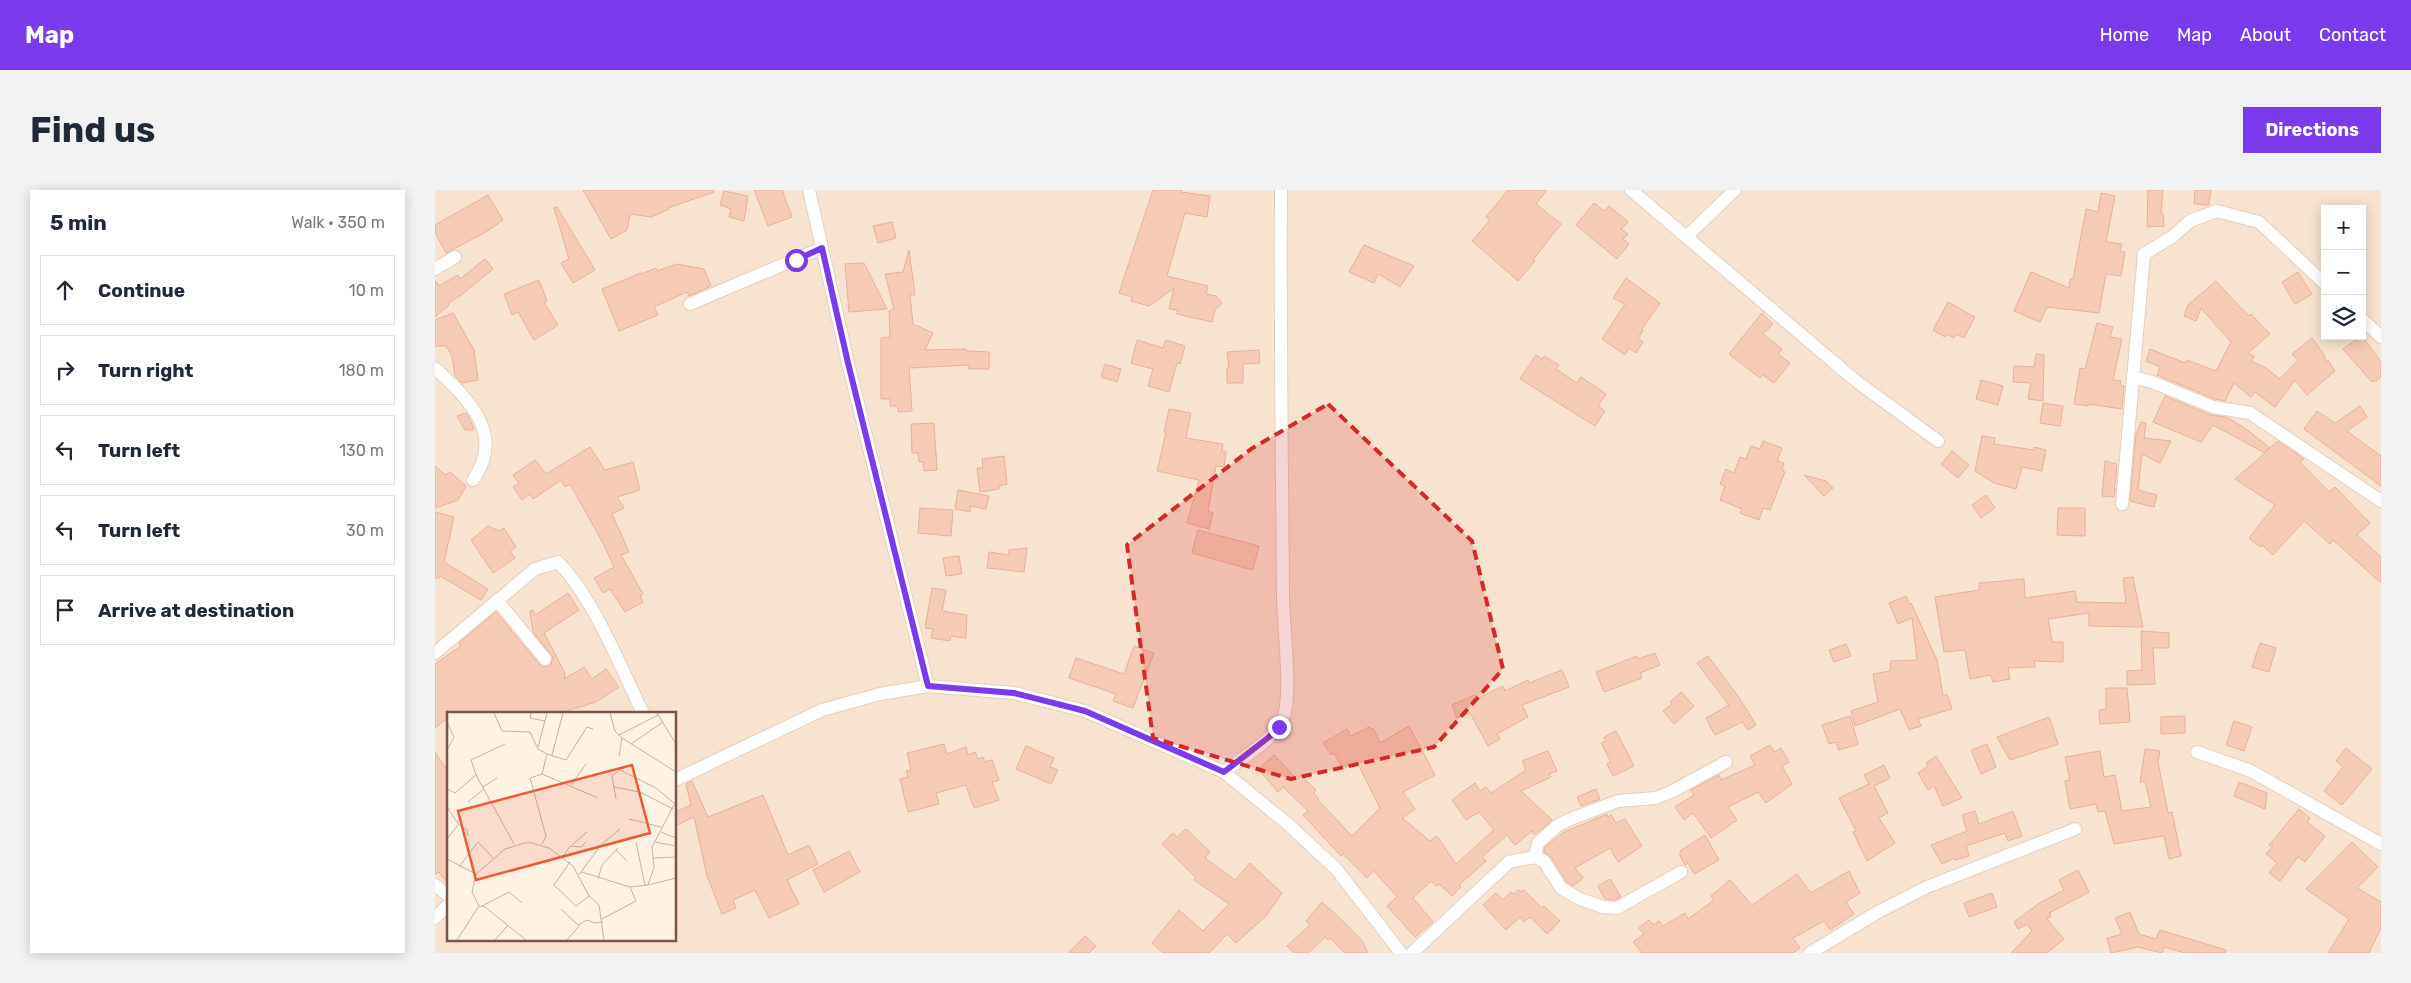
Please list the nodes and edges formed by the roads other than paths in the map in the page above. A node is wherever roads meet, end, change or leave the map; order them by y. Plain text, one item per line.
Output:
1 (809, 190) edge
2 (1281, 190) edge
3 (1631, 190) edge
4 (1735, 190) edge
5 (1686, 237) junction
6 (822, 248) junction
7 (455, 257) dead end
8 (435, 269) edge
9 (2321, 280) edge
10 (691, 304) dead end
11 (2366, 323) edge
12 (2381, 337) edge
13 (435, 368) edge
14 (2133, 377) junction
15 (1939, 441) dead end
16 (473, 480) dead end
17 (2381, 501) edge
18 (2122, 504) dead end
19 (497, 600) junction
20 (435, 653) edge
21 (545, 659) dead end
22 (928, 686) junction
23 (643, 712) edge
24 (2197, 752) dead end
25 (1726, 762) dead end
26 (1224, 772) junction
27 (676, 780) edge
28 (2075, 829) dead end
29 (2381, 844) edge
30 (1535, 857) junction
31 (1681, 872) dead end
32 (435, 885) edge
33 (447, 894) edge
34 (447, 906) edge
35 (435, 918) edge
36 (1401, 953) edge
37 (1412, 953) edge
38 (1811, 953) edge

1 - 6 street
2 - 26 street
3 - 5 street
4 - 5 street
5 - 15 street
6 - 10 street
6 - 22 street
7 - 8 street
9 - 14 street
11 - 12 street
13 - 16 street
14 - 17 street
14 - 18 street
19 - 20 street
19 - 21 street
19 - 23 street
22 - 26 street
22 - 27 street
24 - 29 street
25 - 30 street
26 - 36 street
28 - 38 street
30 - 31 street
30 - 37 street
32 - 33 street
34 - 35 street

